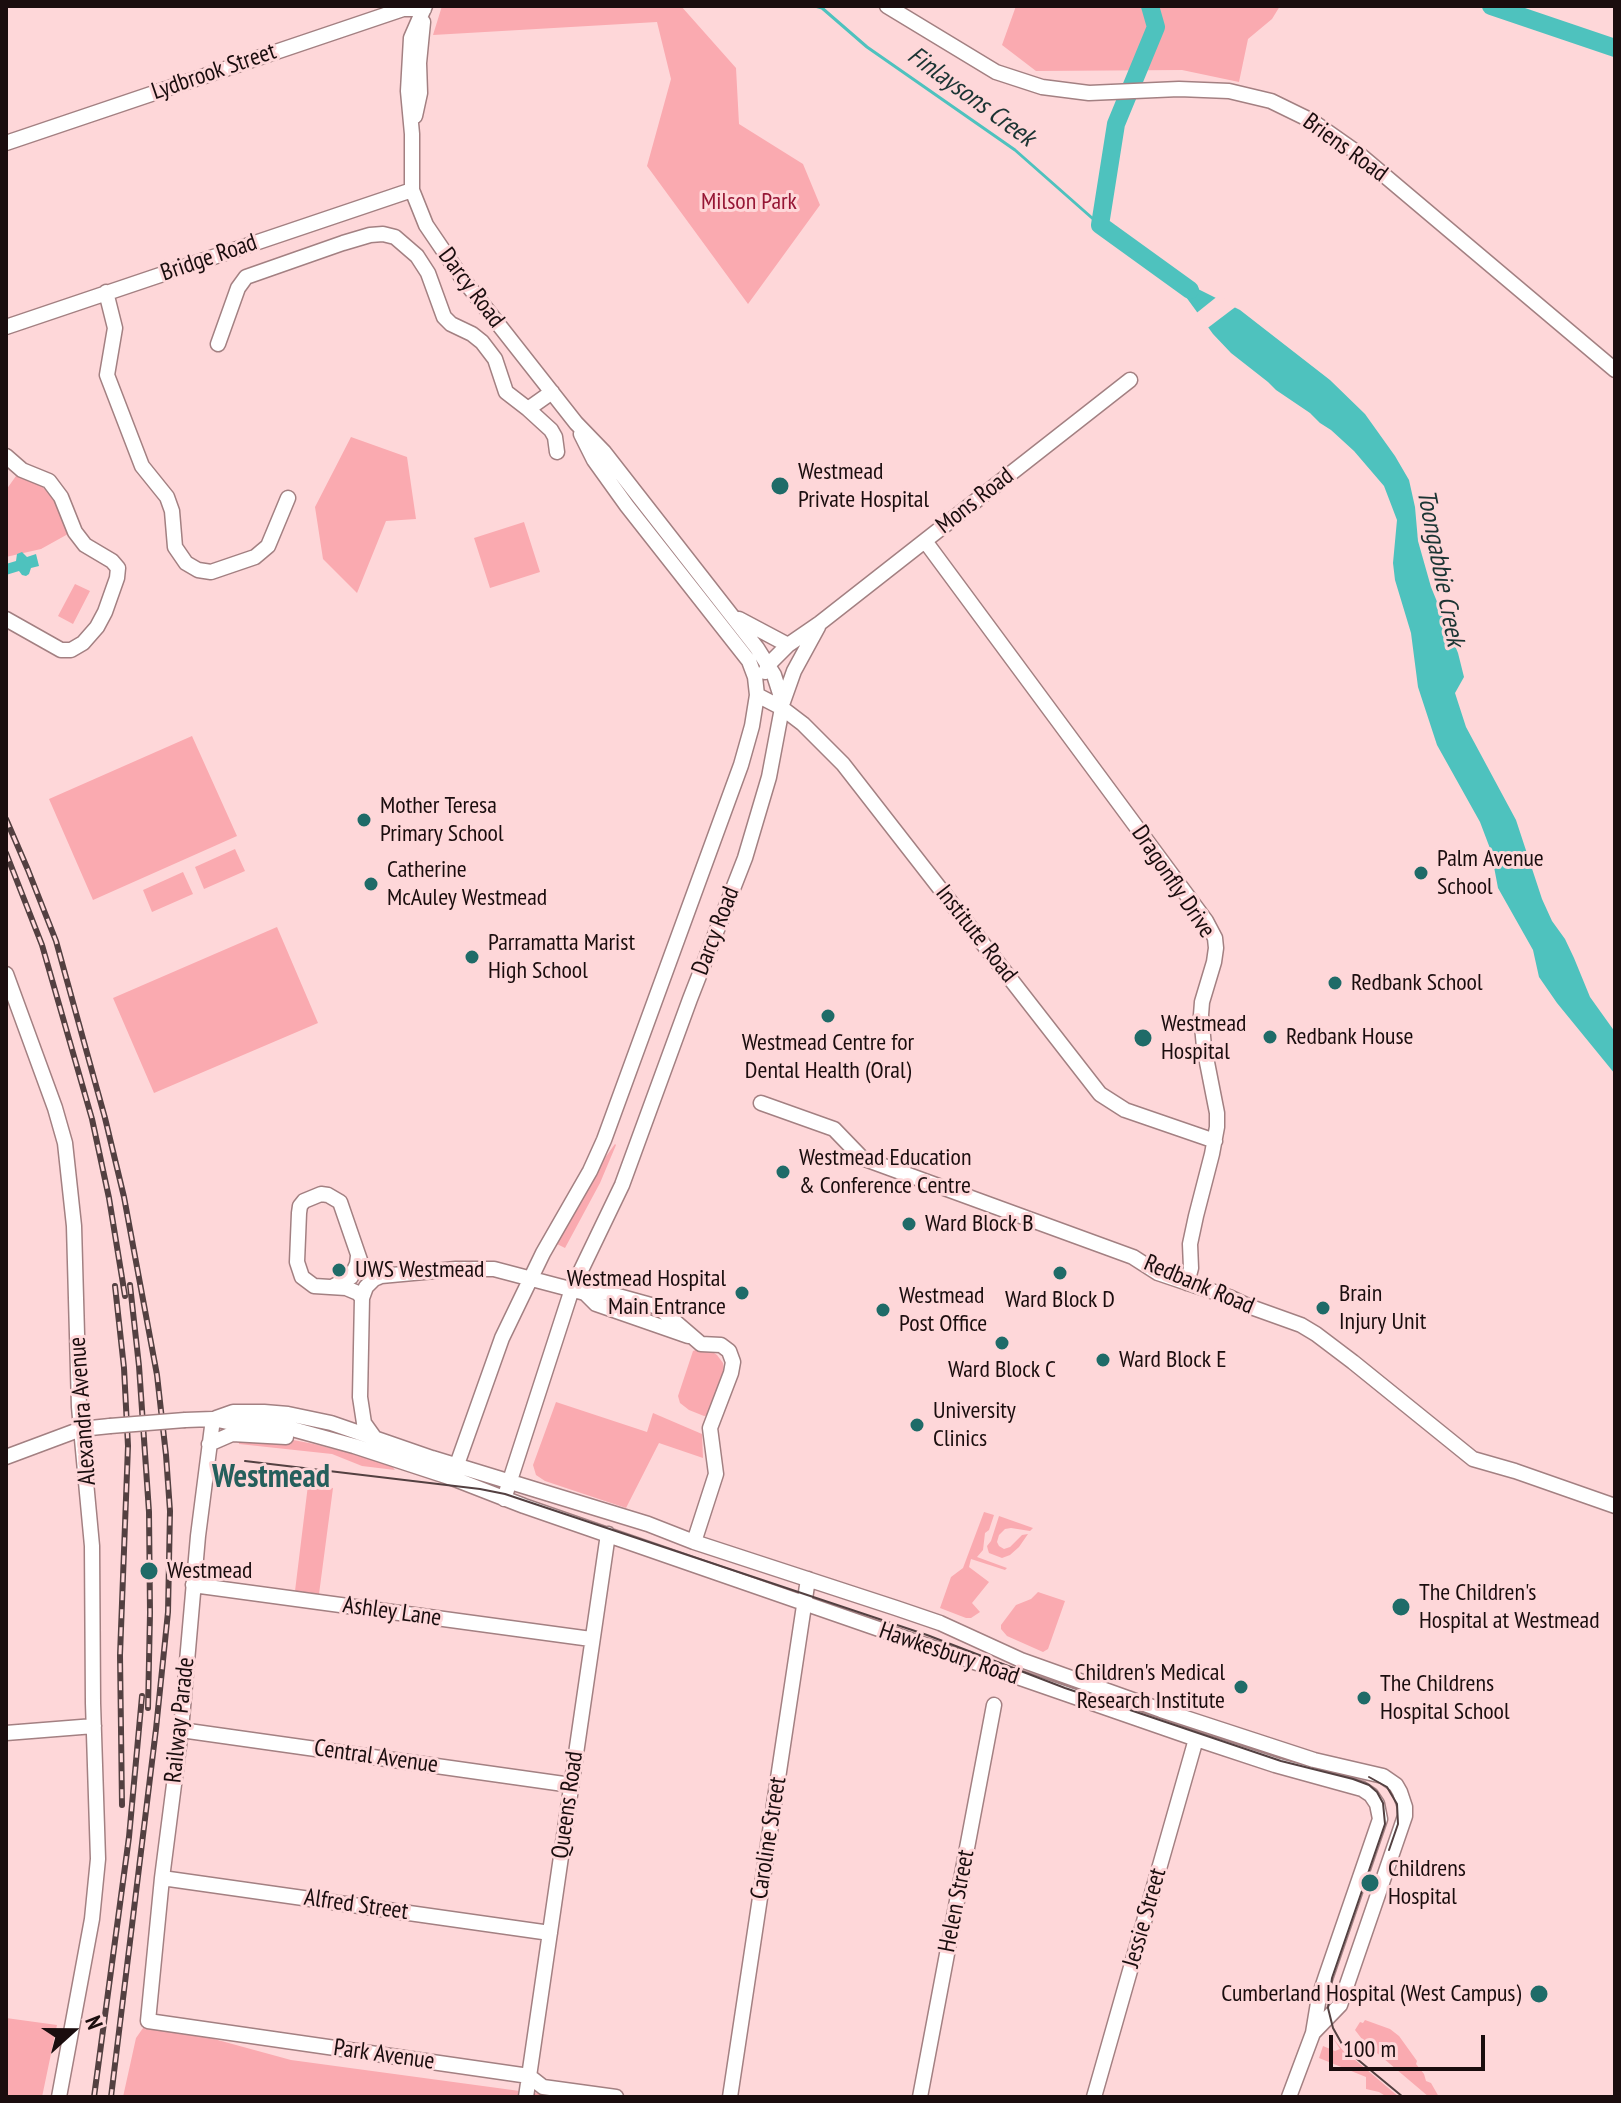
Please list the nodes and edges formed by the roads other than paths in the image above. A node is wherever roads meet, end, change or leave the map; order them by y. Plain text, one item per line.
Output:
1 (887, 6) edge
2 (424, 8) edge
3 (6, 143) edge
4 (412, 190) junction
5 (106, 292) junction
6 (6, 327) edge
7 (218, 344) dead end
8 (1615, 370) edge
9 (1130, 380) dead end
10 (552, 392) junction
11 (528, 409) junction
12 (576, 423) junction
13 (557, 452) dead end
14 (6, 456) edge
15 (288, 498) dead end
16 (661, 527) junction
17 (925, 541) junction
18 (686, 583) junction
19 (731, 615) junction
20 (6, 619) edge
21 (820, 623) junction
22 (788, 645) junction
23 (769, 664) junction
24 (757, 695) junction
25 (782, 708) junction
26 (6, 974) edge
27 (761, 1103) dead end
28 (1215, 1141) junction
29 (358, 1256) junction
30 (379, 1277) junction
31 (530, 1278) junction
32 (1187, 1283) junction
33 (332, 1287) junction
34 (579, 1291) junction
35 (362, 1298) junction
36 (360, 1397) junction
37 (213, 1419) junction
38 (331, 1423) junction
39 (81, 1429) junction
40 (374, 1437) junction
41 (209, 1444) junction
42 (354, 1446) junction
43 (6, 1457) edge
44 (454, 1472) junction
45 (509, 1482) junction
46 (504, 1499) junction
47 (1615, 1506) edge
48 (608, 1534) junction
49 (694, 1542) junction
50 (808, 1579) junction
51 (193, 1585) junction
52 (804, 1604) junction
53 (591, 1639) junction
54 (994, 1705) dead end
55 (94, 1726) junction
56 (181, 1730) junction
57 (6, 1733) edge
58 (1196, 1739) junction
59 (571, 1785) junction
60 (162, 1878) junction
61 (550, 1933) junction
62 (148, 2021) joint
63 (1313, 2033) junction
64 (529, 2076) junction
65 (59, 2097) edge
66 (526, 2097) edge
67 (616, 2097) edge
68 (730, 2097) edge
69 (920, 2097) edge
70 (1094, 2097) edge
71 (1289, 2097) edge

1 - 8 street, Briens Road
2 - 3 street, Lydbrook Street
2 - 4 street, Darcy Road
4 - 5 street, Bridge Road
4 - 10 street, Darcy Road
5 - 6 street, Bridge Road
5 - 15 street
7 - 11 street
9 - 17 street, Mons Road
10 - 11 street
10 - 12 street, Darcy Road
11 - 13 street
12 - 16 street, Darcy Road
12 - 18 street, Darcy Road
14 - 20 street
16 - 18 street
16 - 19 street, Darcy Road
17 - 21 street, Mons Road
17 - 28 street, Dragonfly Drive
18 - 24 street, Darcy Road
19 - 22 street
19 - 23 street, Darcy Road
21 - 22 street, Mons Road
21 - 25 street, Mons Road
22 - 23 street, Mons Road
23 - 24 street, Mons Road
23 - 25 street, Darcy Road
24 - 25 street, Institute Road
24 - 31 street, Darcy Road
25 - 28 street, Institute Road
25 - 34 street, Darcy Road
26 - 39 street, Alexandra Avenue
27 - 32 street, Redbank Road
28 - 32 street, Dragonfly Drive
29 - 30 street
29 - 33 street
29 - 33 street
30 - 31 street
30 - 35 street
31 - 34 street
31 - 44 street, Darcy Road
32 - 47 street, Redbank Road
33 - 35 street
34 - 45 street, Darcy Road
34 - 49 street
35 - 36 street
36 - 38 street
36 - 40 street
37 - 38 street, Hawkesbury Road
37 - 39 street, Hawkesbury Road, bridge
37 - 41 street, Railway Parade
37 - 42 street, Hawkesbury Road
38 - 40 street, Hawkesbury Road
39 - 43 street, Hawkesbury Road
39 - 55 street, Alexandra Avenue
40 - 44 street, Hawkesbury Road
41 - 42 street, Hawkesbury Road
41 - 51 street, Railway Parade
42 - 44 street, Hawkesbury Road
44 - 45 street, Hawkesbury Road
44 - 46 street, Hawkesbury Road
45 - 46 street
45 - 49 street, Hawkesbury Road
46 - 48 street, Hawkesbury Road
48 - 52 street, Hawkesbury Road
48 - 53 street, Queens Road
49 - 50 street, Hawkesbury Road
50 - 52 street, Caroline Street
50 - 63 street, Hawkesbury Road
51 - 53 street, Ashley Lane
51 - 56 street, Railway Parade
52 - 58 street, Hawkesbury Road
52 - 68 street, Caroline Street
53 - 59 street, Queens Road
54 - 69 street, Helen Street
55 - 57 street
55 - 65 street, Alexandra Avenue
56 - 59 street, Central Avenue
56 - 60 street, Railway Parade
58 - 63 street, Hawkesbury Road
58 - 70 street, Jessie Street
59 - 61 street, Queens Road
60 - 61 street, Alfred Street
60 - 62 street, Railway Parade
61 - 64 street, Queens Road
62 - 64 street, Park Avenue
63 - 71 street
64 - 66 street, Queens Road
64 - 67 street, Park Avenue

